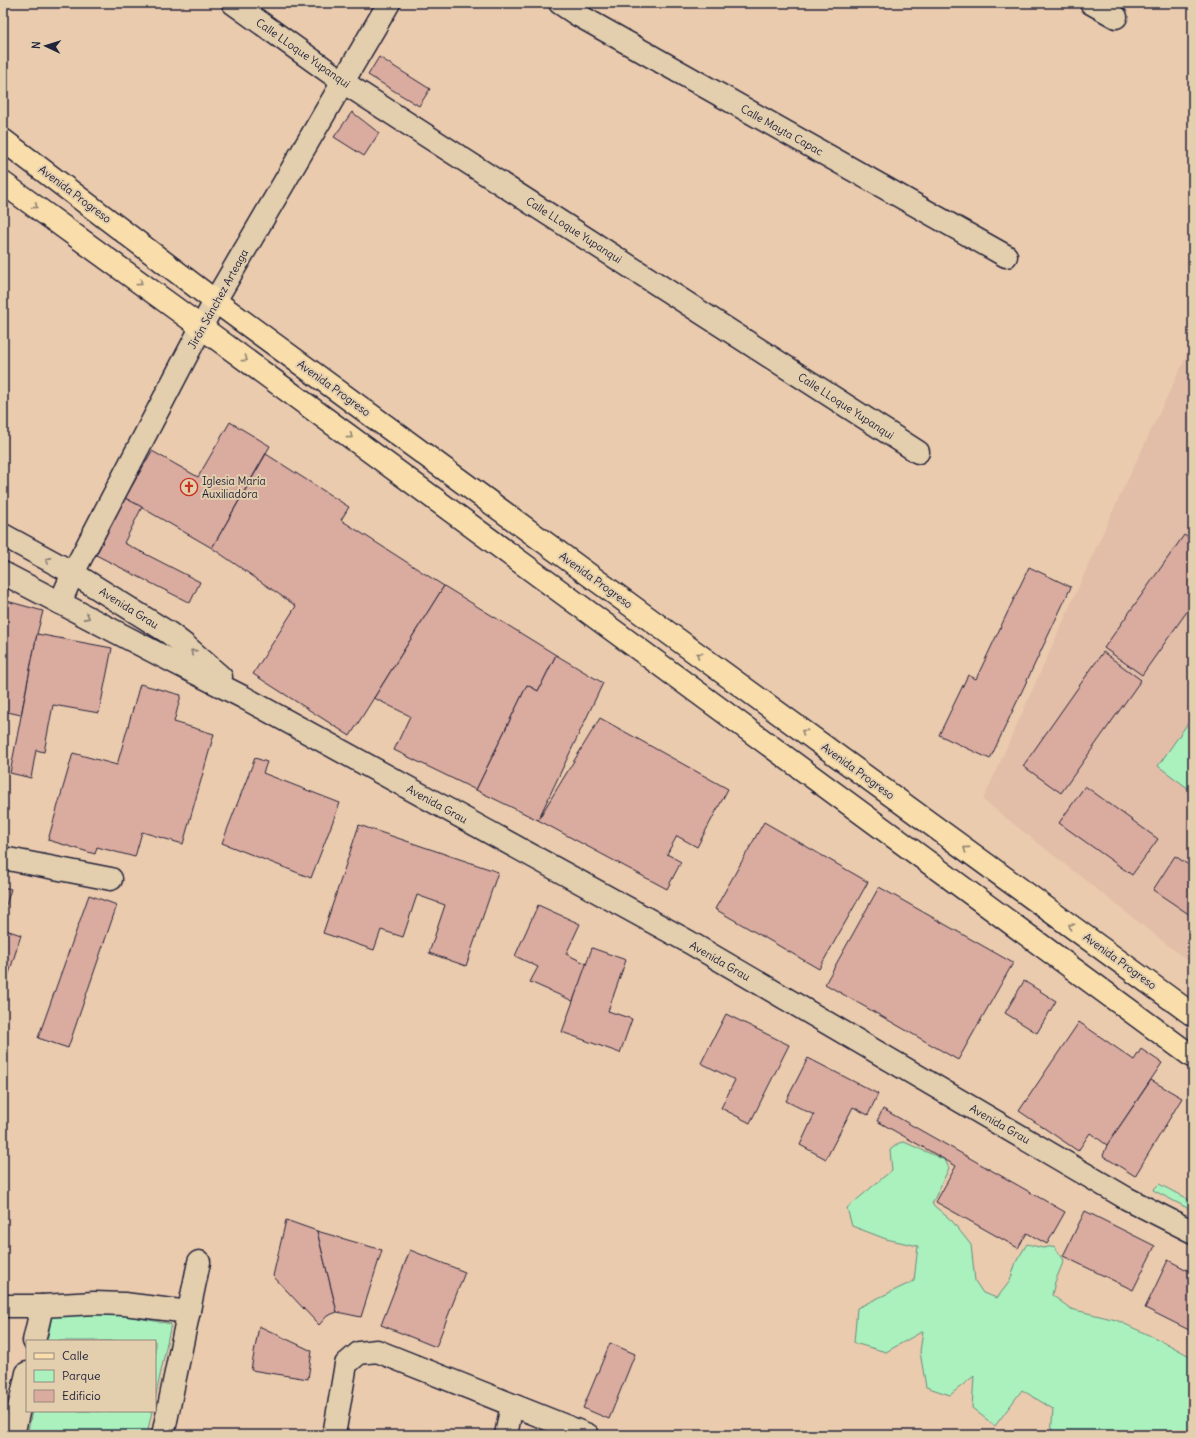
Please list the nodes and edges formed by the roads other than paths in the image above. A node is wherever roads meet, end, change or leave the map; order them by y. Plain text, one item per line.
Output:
1 (233, 3) edge
2 (389, 3) edge
3 (560, 3) edge
4 (1091, 3) edge
5 (1116, 17) dead end
6 (343, 82) junction
7 (3, 140) edge
8 (3, 183) edge
9 (1006, 256) dead end
10 (215, 301) junction
11 (201, 327) junction
12 (918, 452) dead end
13 (3, 535) edge
14 (3, 573) edge
15 (73, 573) junction
16 (60, 602) junction
17 (243, 697) junction
18 (3, 858) edge
19 (111, 878) dead end
20 (1193, 1015) edge
21 (1193, 1057) edge
22 (1193, 1232) edge
23 (199, 1262) dead end
24 (3, 1306) edge
25 (42, 1306) junction
26 (189, 1312) junction
27 (34, 1340) edge
28 (26, 1377) edge
29 (512, 1405) junction
30 (13, 1435) edge
31 (164, 1435) edge
32 (334, 1435) edge
33 (506, 1435) edge
34 (588, 1435) edge

1 - 6 street, Calle LLoque Yupanqui
2 - 6 street, Jirón Sánchez Arteaga
3 - 9 street, Calle Mayta Capac
4 - 5 street
6 - 10 street, Jirón Sánchez Arteaga
6 - 12 street, Calle LLoque Yupanqui
7 - 10 main road, Avenida Progreso
8 -> 11 main road
10 - 11 street, Jirón Sánchez Arteaga
20 -> 10 main road, Avenida Progreso
11 - 15 street, Jirón Sánchez Arteaga
11 -> 21 main road
15 -> 13 street, Avenida Grau
14 - 16 street, Avenida Grau
15 - 16 street, Jirón Sánchez Arteaga
17 -> 15 street, Avenida Grau
16 -> 17 street, Avenida Grau
17 - 22 street, Avenida Grau
18 - 19 street
23 - 26 street
24 - 25 street
25 - 26 street
25 - 27 street
26 - 31 street
28 - 30 street
29 - 32 street
29 - 33 street
29 - 34 street

